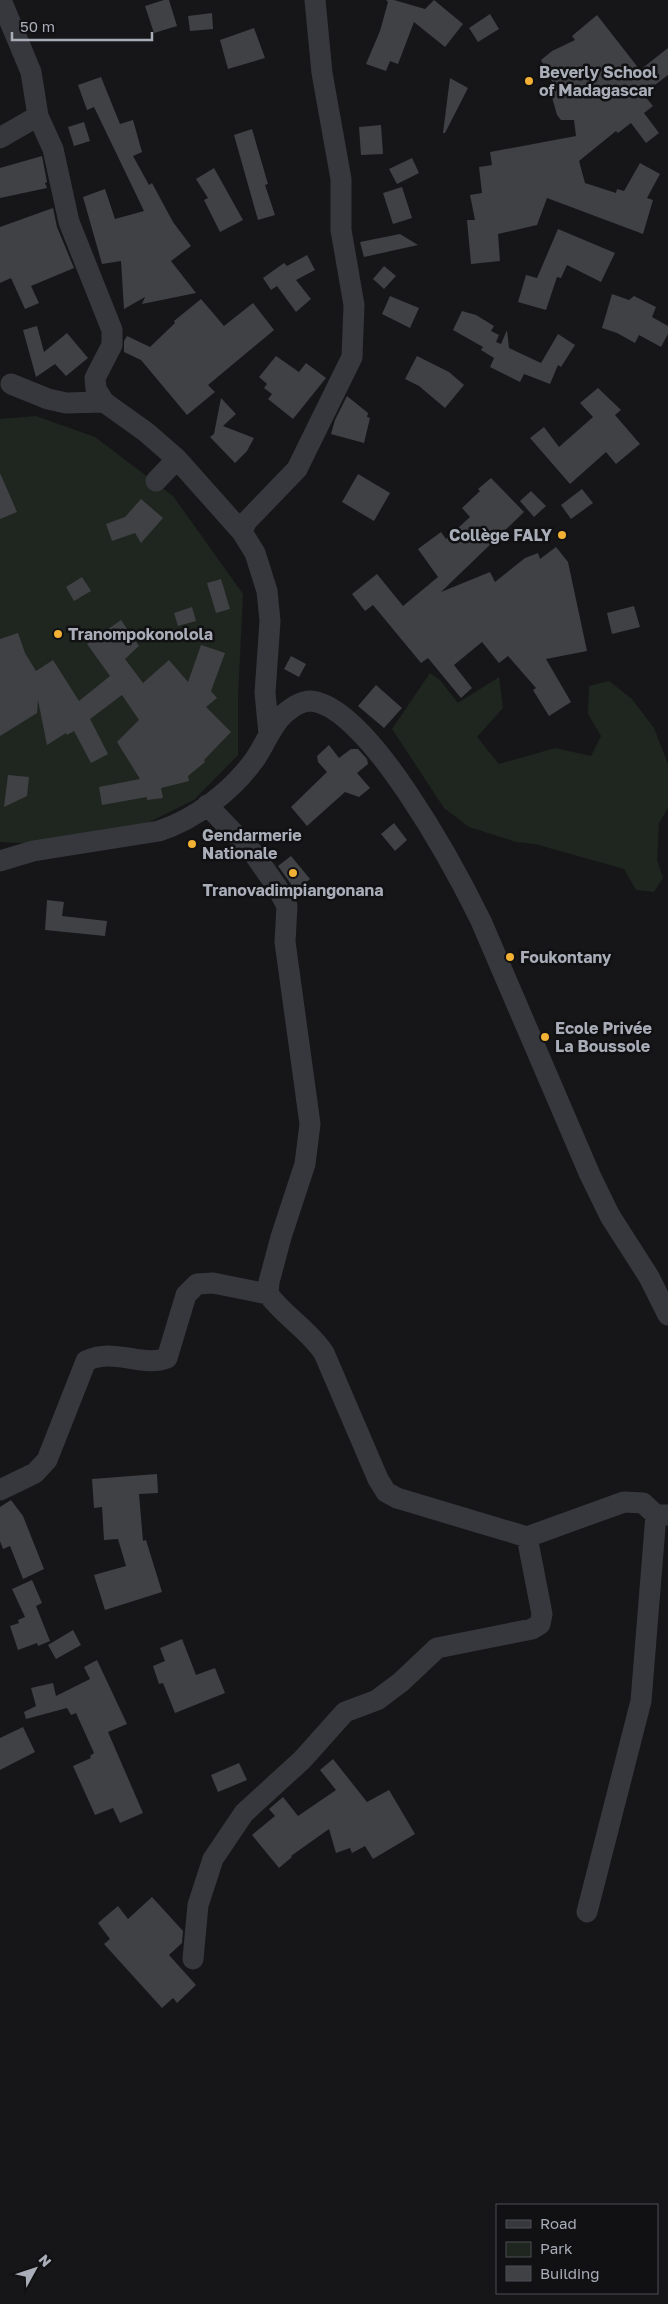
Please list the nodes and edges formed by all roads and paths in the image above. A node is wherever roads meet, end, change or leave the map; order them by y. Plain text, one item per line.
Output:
1 (1, 0) edge
2 (315, 0) edge
3 (38, 116) junction
4 (0, 138) edge
5 (11, 384) dead end
6 (104, 402) junction
7 (177, 459) junction
8 (156, 481) dead end
9 (242, 532) junction
10 (269, 734) junction
11 (207, 805) junction
12 (0, 861) edge
13 (268, 1294) junction
14 (668, 1315) edge
15 (0, 1490) edge
16 (662, 1515) edge
17 (527, 1537) junction
18 (587, 1912) dead end
19 (193, 1959) dead end

1 - 3 street
2 - 9 street
3 - 4 street
3 - 6 street
5 - 6 street
6 - 7 street
7 - 8 street
7 - 9 street
9 - 10 street
10 - 11 street
10 - 14 street
11 - 12 street
11 - 13 street
13 - 15 street
13 - 17 street
16 - 17 street
16 - 18 street
17 - 19 street

